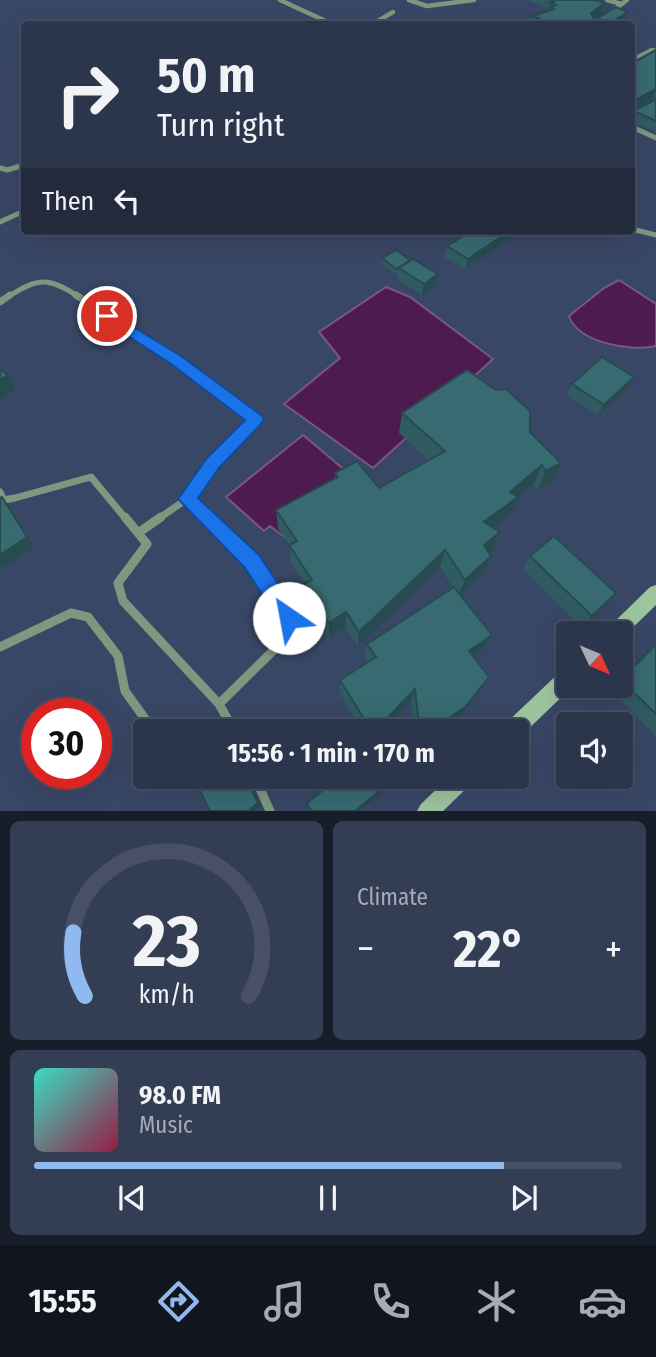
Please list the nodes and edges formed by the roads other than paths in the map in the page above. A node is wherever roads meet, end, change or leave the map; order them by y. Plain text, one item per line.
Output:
1 (280, 0) edge
2 (409, 0) edge
3 (474, 0) edge
4 (607, 0) edge
5 (627, 0) edge
6 (622, 4) junction
7 (393, 12) dead end
8 (605, 16) edge
9 (326, 21) edge
10 (378, 21) edge
11 (656, 51) edge
12 (635, 58) edge
13 (635, 128) edge
14 (656, 138) edge
15 (21, 166) edge
16 (0, 168) edge
17 (21, 212) edge
18 (0, 222) edge
19 (635, 230) edge
20 (656, 234) edge
21 (0, 302) edge
22 (0, 492) edge
23 (187, 499) junction
24 (138, 533) junction
25 (656, 593) edge
26 (627, 621) edge
27 (0, 647) edge
28 (556, 689) edge
29 (219, 704) junction
30 (145, 719) edge
31 (228, 719) edge
32 (525, 719) edge
33 (260, 789) edge
34 (451, 789) edge
35 (270, 811) edge
36 (428, 811) edge

1 - 9 street
2 - 3 street
4 - 6 street
5 - 6 street
6 - 8 street
7 - 10 street
11 - 12 street
13 - 14 street
15 - 16 street
17 - 18 street
19 - 20 street
21 - 23 street
22 - 24 street
23 - 24 street
23 - 29 street
24 - 29 street
25 - 26 main road
27 - 30 street
28 - 32 main road
29 - 31 street
33 - 35 street
34 - 36 main road

